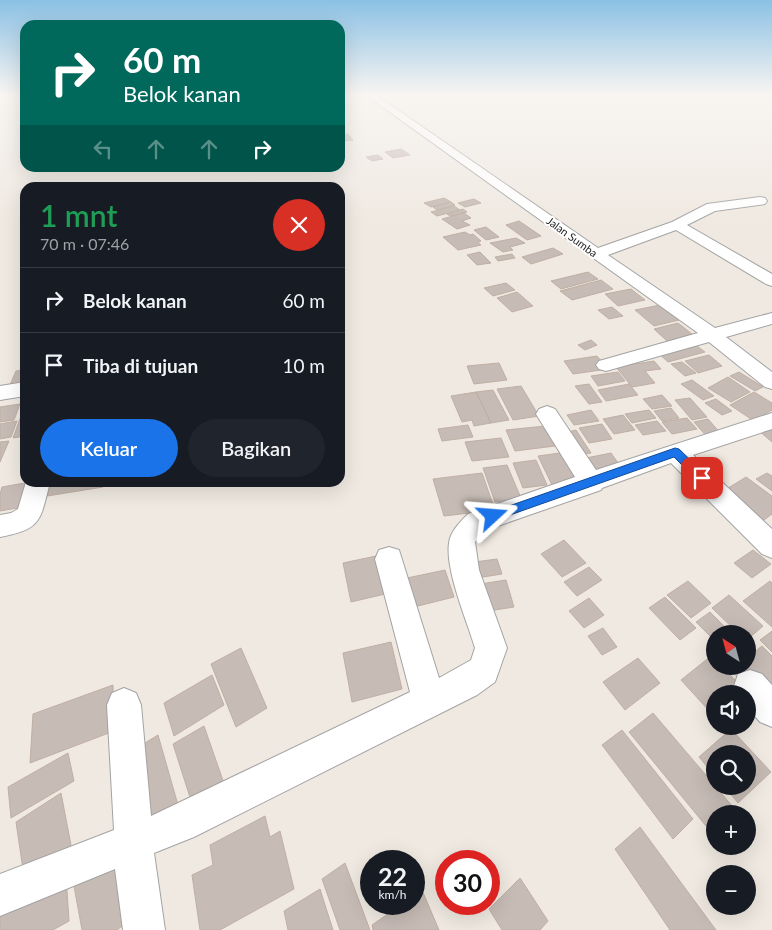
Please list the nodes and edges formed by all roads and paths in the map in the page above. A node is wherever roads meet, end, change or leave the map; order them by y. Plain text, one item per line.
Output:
1 (432, 138) edge
2 (760, 201) dead end
3 (677, 225) junction
4 (596, 254) junction
5 (772, 281) edge
6 (772, 318) edge
7 (711, 334) junction
8 (606, 365) dead end
9 (772, 382) edge
10 (20, 390) edge
11 (0, 393) edge
12 (547, 414) dead end
13 (772, 422) edge
14 (675, 452) junction
15 (592, 483) junction
16 (37, 487) edge
17 (0, 526) edge
18 (772, 546) edge
19 (389, 559) dead end
20 (756, 693) edge
21 (430, 700) junction
22 (124, 704) dead end
23 (772, 710) edge
24 (134, 842) junction
25 (0, 896) edge
26 (144, 930) edge

1 - 4 street, Jalan Sumba
2 - 3 street
3 - 4 street
3 - 5 street
4 - 7 street, Jalan Sumba
6 - 7 street
7 - 8 street
7 - 9 street, Jalan Sumba
10 - 11 street
12 - 15 street
13 - 14 street
14 - 15 street
14 - 18 street
15 - 21 street
16 - 17 street
19 - 21 street
20 - 23 street
21 - 24 street
22 - 24 street
24 - 25 street
24 - 26 street

